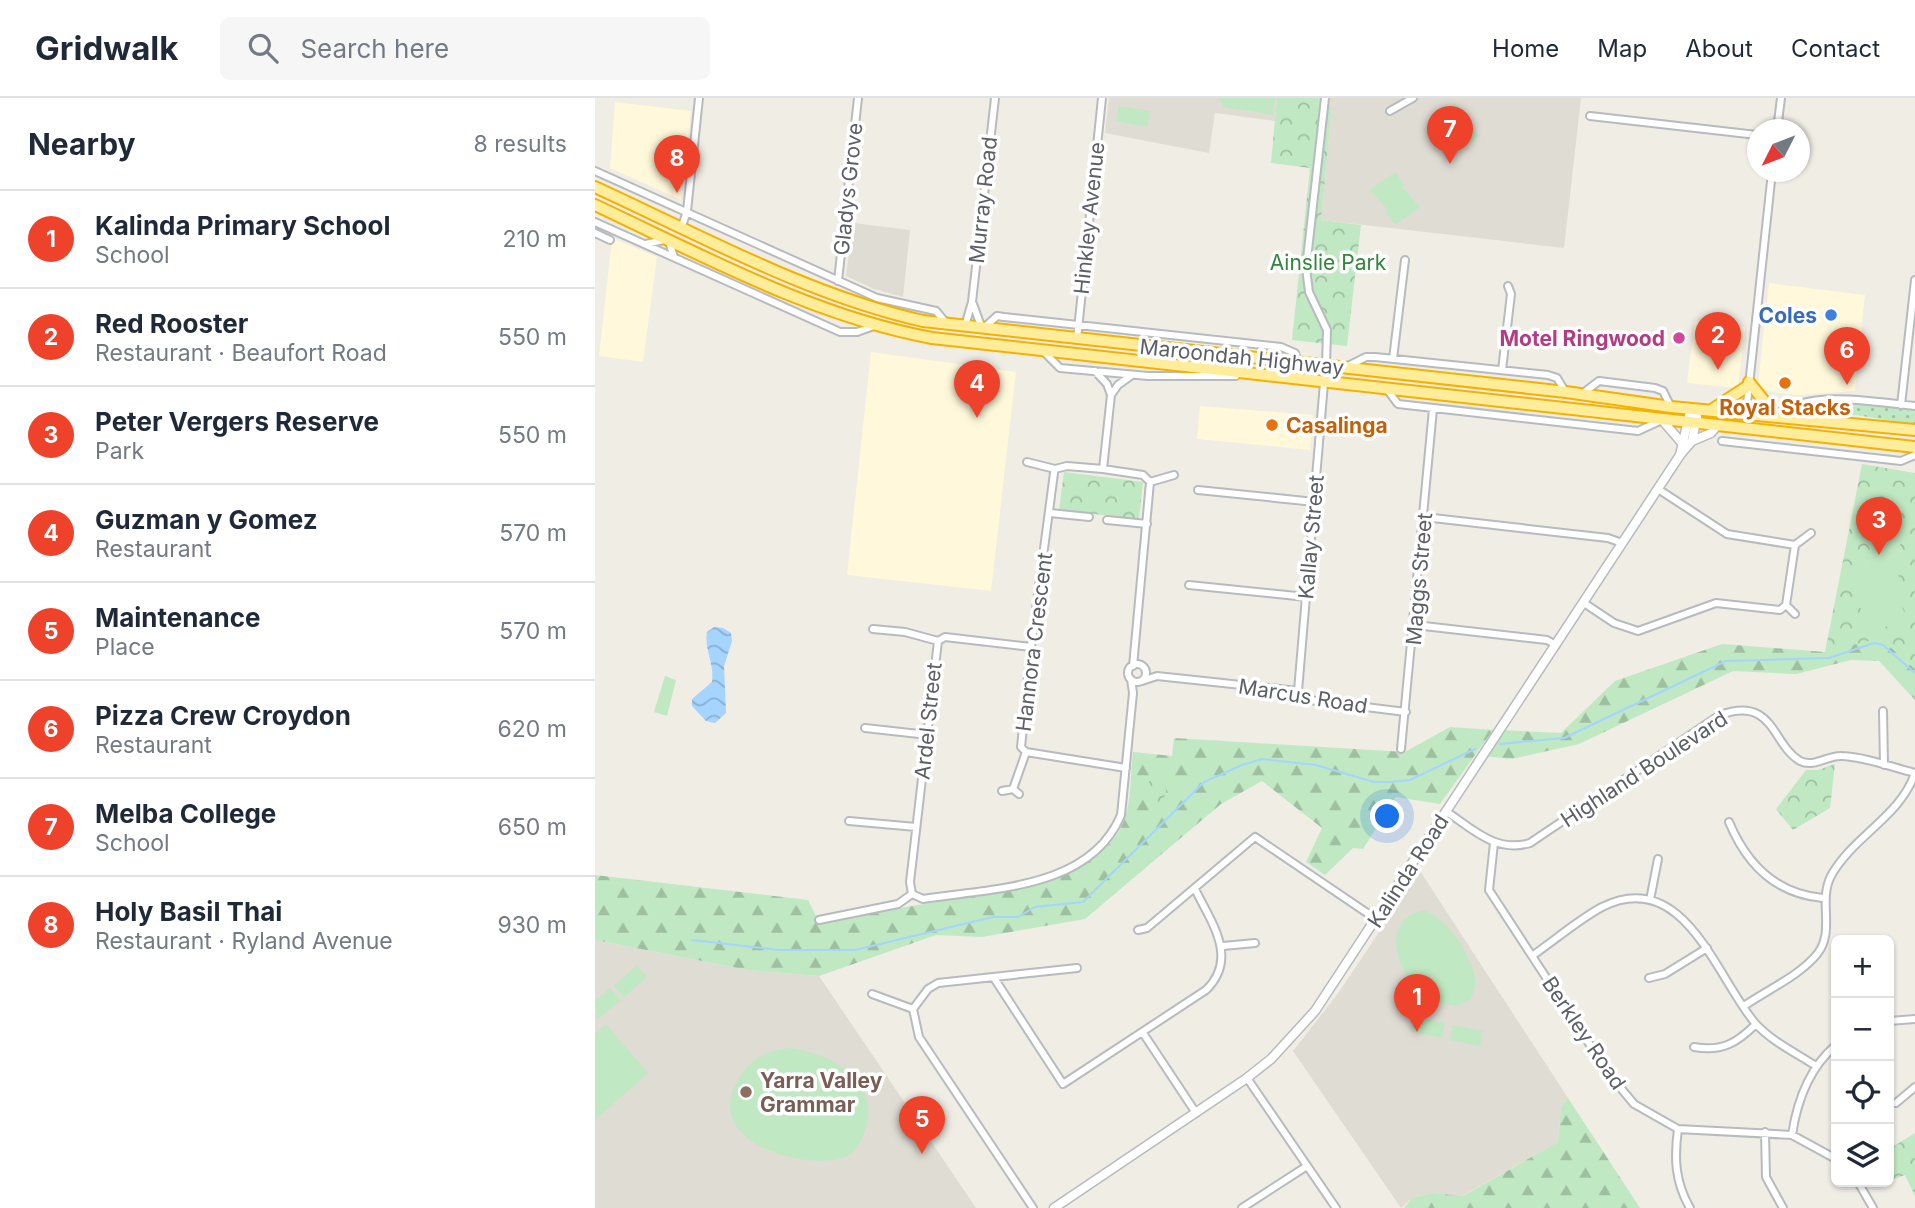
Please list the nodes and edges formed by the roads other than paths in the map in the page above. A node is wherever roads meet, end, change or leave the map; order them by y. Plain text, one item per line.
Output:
1 (699, 98) edge
2 (858, 98) edge
3 (995, 98) edge
4 (1102, 98) edge
5 (1325, 98) edge
6 (1413, 98) edge
7 (1781, 98) edge
8 (1390, 111) dead end
9 (1590, 116) dead end
10 (1778, 119) edge
11 (1747, 134) edge
12 (595, 171) edge
13 (1771, 182) edge
14 (595, 187) edge
15 (595, 205) edge
16 (687, 211) junction
17 (595, 222) edge
18 (682, 226) junction
19 (595, 233) edge
20 (668, 239) junction
21 (610, 240) dead end
22 (716, 242) junction
23 (646, 244) junction
24 (674, 257) junction
25 (710, 257) junction
26 (1405, 260) dead end
27 (1915, 280) edge
28 (838, 281) junction
29 (1508, 286) dead end
30 (972, 302) junction
31 (1913, 308) edge
32 (947, 324) junction
33 (1078, 325) junction
34 (874, 326) junction
35 (965, 326) junction
36 (983, 328) junction
37 (1077, 339) junction
38 (969, 342) junction
39 (1043, 351) junction
40 (1393, 359) junction
41 (1298, 363) junction
42 (1326, 366) junction
43 (1343, 368) junction
44 (1502, 370) junction
45 (1095, 371) junction
46 (1134, 374) junction
47 (1252, 375) junction
48 (1324, 383) junction
49 (1748, 384) junction
50 (1386, 388) junction
51 (1566, 392) junction
52 (1582, 394) junction
53 (1111, 395) junction
54 (1901, 405) junction
55 (1915, 406) edge
56 (1671, 407) junction
57 (1695, 408) junction
58 (1433, 409) junction
59 (1713, 410) junction
60 (1746, 413) junction
61 (1775, 415) junction
62 (1662, 420) junction
63 (1692, 423) junction
64 (1717, 426) junction
65 (1744, 429) junction
66 (1915, 430) edge
67 (1794, 435) junction
68 (1692, 441) junction
69 (1722, 441) dead end
70 (1682, 443) junction
71 (1915, 447) edge
72 (1792, 448) junction
73 (1680, 455) junction
74 (1915, 455) edge
75 (1027, 462) dead end
76 (1055, 469) junction
77 (1103, 469) junction
78 (1174, 475) dead end
79 (1150, 482) junction
80 (1658, 489) junction
81 (1198, 490) dead end
82 (1315, 502) junction
83 (1050, 513) junction
84 (1089, 517) dead end
85 (1424, 517) junction
86 (1107, 520) dead end
87 (1147, 524) junction
88 (1811, 533) dead end
89 (1622, 543) junction
90 (1795, 545) junction
91 (1189, 584) dead end
92 (1306, 597) junction
93 (1584, 603) junction
94 (1786, 605) junction
95 (1795, 614) dead end
96 (1415, 625) junction
97 (873, 629) dead end
98 (938, 640) junction
99 (1556, 645) junction
100 (1031, 647) junction
101 (1136, 651) junction
102 (1133, 666) junction
103 (1144, 667) junction
104 (1157, 676) junction
105 (1131, 679) junction
106 (1142, 681) junction
107 (1298, 691) junction
108 (1133, 693) junction
109 (1883, 711) dead end
110 (1406, 712) junction
111 (865, 728) dead end
112 (927, 734) junction
113 (1401, 749) dead end
114 (1026, 752) junction
115 (1884, 765) junction
116 (1126, 768) junction
117 (1915, 773) edge
118 (1002, 791) dead end
119 (1447, 812) junction
120 (849, 821) dead end
121 (1730, 822) dead end
122 (916, 827) junction
123 (1494, 843) junction
124 (1658, 859) dead end
125 (1195, 889) junction
126 (912, 894) junction
127 (1823, 898) junction
128 (1650, 900) junction
129 (1377, 919) junction
130 (819, 920) dead end
131 (1139, 930) dead end
132 (1255, 943) dead end
133 (1223, 946) junction
134 (1707, 948) junction
135 (1532, 956) junction
136 (1077, 968) dead end
137 (994, 978) junction
138 (1649, 978) dead end
139 (872, 994) dead end
140 (1744, 1006) junction
141 (913, 1009) junction
142 (1915, 1018) edge
143 (1894, 1020) edge
144 (1756, 1024) junction
145 (1143, 1032) junction
146 (1694, 1046) dead end
147 (1831, 1050) edge
148 (1816, 1066) junction
149 (1247, 1078) junction
150 (1915, 1087) edge
151 (1896, 1103) dead end
152 (1196, 1113) junction
153 (1678, 1129) junction
154 (1765, 1132) junction
155 (1792, 1135) junction
156 (1831, 1156) edge
157 (1307, 1166) junction
158 (1861, 1187) edge
159 (1033, 1208) edge
160 (1054, 1208) edge
161 (1242, 1208) edge
162 (1336, 1208) edge
163 (1690, 1208) edge
164 (1783, 1208) edge
165 (1873, 1208) edge

1 - 16 street
2 - 28 street, Gladys Grove
3 - 30 street, Murray Road
4 - 33 street, Hinkley Avenue
5 - 42 street
6 - 8 street
7 - 10 street
9 - 11 street
12 - 16 street
13 - 49 street
14 - 18 highway, Maroondah Highway
15 - 20 highway, Maroondah Highway
16 - 18 street
16 - 28 street
17 - 23 street
18 - 22 highway, Maroondah Highway
19 - 21 street
20 - 23 street
20 - 24 street
20 - 25 highway, Maroondah Highway
22 - 25 highway
22 - 32 highway, Maroondah Highway
23 - 24 street
24 - 34 street
25 - 34 highway, Maroondah Highway
26 - 40 street
27 - 31 street
28 - 32 street
29 - 44 street
30 - 35 street, Murray Road
30 - 36 street, Murray Road
31 - 54 street
32 - 35 highway, Maroondah Highway
33 - 36 street
33 - 37 street, Hinkley Avenue
33 - 41 street
34 - 38 highway, Maroondah Highway
35 - 36 highway, Maroondah Highway
35 - 38 highway
36 - 37 highway, Maroondah Highway
37 - 41 highway, Maroondah Highway
38 - 39 highway, Maroondah Highway
39 - 45 street
39 - 47 highway, Maroondah Highway
40 - 43 street
40 - 44 street
41 - 42 highway, Maroondah Highway
42 - 43 highway, Maroondah Highway
42 - 48 highway
43 - 51 highway, Maroondah Highway
44 - 51 street
45 - 46 street
45 - 53 street
46 - 47 street
46 - 53 street
47 - 48 highway, Maroondah Highway
48 - 50 highway, Maroondah Highway
48 - 82 street, Kallay Street
49 - 59 highway
49 - 60 street
49 - 61 highway
50 - 58 street
50 - 62 highway, Maroondah Highway
51 - 52 highway, Maroondah Highway
52 - 56 highway, Maroondah Highway
52 - 56 street
53 - 77 street
54 - 55 street
54 - 61 street
56 - 57 highway, Maroondah Highway
57 - 59 highway, Maroondah Highway
57 - 63 street, Kalinda Road
58 - 62 street
58 - 85 street, Maggs Street
59 - 60 highway, Maroondah Highway
60 - 61 highway, Maroondah Highway
60 - 65 highway
61 - 66 highway, Maroondah Highway
62 - 63 highway, Maroondah Highway
62 - 70 street
63 - 64 highway, Maroondah Highway
63 - 68 street, Kalinda Road
63 - 70 street, Kalinda Road
64 - 65 highway, Maroondah Highway
64 - 68 street
65 - 67 highway, Maroondah Highway
67 - 71 highway, Maroondah Highway
67 - 72 street
68 - 73 street, Kalinda Road
69 - 72 street
70 - 73 street, Kalinda Road
72 - 74 street
73 - 80 street, Kalinda Road
75 - 76 street
76 - 77 street
76 - 83 street, Hannora Crescent
77 - 79 street
78 - 79 street
79 - 87 street
80 - 89 street, Kalinda Road
80 - 90 street
81 - 82 street
82 - 92 street, Kallay Street
83 - 84 street
83 - 100 street, Hannora Crescent
85 - 89 street
85 - 96 street, Maggs Street
86 - 87 street
87 - 101 street
88 - 90 street
89 - 93 street, Kalinda Road
90 - 94 street
91 - 92 street
92 - 107 street, Kallay Street
93 - 94 street
93 - 99 street, Kalinda Road
94 - 95 street
96 - 99 street
96 - 110 street, Maggs Street
97 - 98 street
98 - 100 street, Ardel Street
98 - 112 street, Ardel Street
99 - 119 street, Kalinda Road
100 - 114 street, Hannora Crescent
101 - 102 street
101 - 103 street
102 - 103 street
102 - 105 street
103 - 104 street, Marcus Road
103 - 106 street
104 - 106 street, Marcus Road
104 - 107 street, Marcus Road
105 - 106 street
105 - 108 street
106 - 108 street
107 - 110 street, Marcus Road
108 - 116 street
109 - 115 street
110 - 113 street, Maggs Street
111 - 112 street
112 - 122 street, Ardel Street
114 - 116 street, Hannora Crescent
114 - 118 street
115 - 117 street, Highland Boulevard
115 - 123 street, Highland Boulevard
116 - 126 street
117 - 127 street
119 - 123 street
119 - 129 street, Kalinda Road
120 - 122 street
121 - 127 street
122 - 126 street, Ardel Street
123 - 135 street, Berkley Road
124 - 128 street
125 - 129 street
125 - 131 street
125 - 133 street
126 - 130 street
127 - 140 street
128 - 134 street
128 - 135 street
129 - 149 street, Kalinda Road
132 - 133 street
133 - 145 street
134 - 138 street
134 - 140 street
135 - 153 street, Berkley Road
136 - 137 street
137 - 141 street
137 - 145 street
139 - 141 street
140 - 144 street
141 - 159 street
142 - 143 street
144 - 146 street
144 - 148 street
145 - 152 street
147 - 148 street
148 - 155 street
149 - 152 street, Kalinda Road
149 - 157 street
150 - 151 street
152 - 160 street, Kalinda Road
153 - 154 street, Berkley Road
153 - 163 street
154 - 155 street, Berkley Road
154 - 164 street
155 - 156 street, Berkley Road
157 - 161 street
157 - 162 street
158 - 165 street

